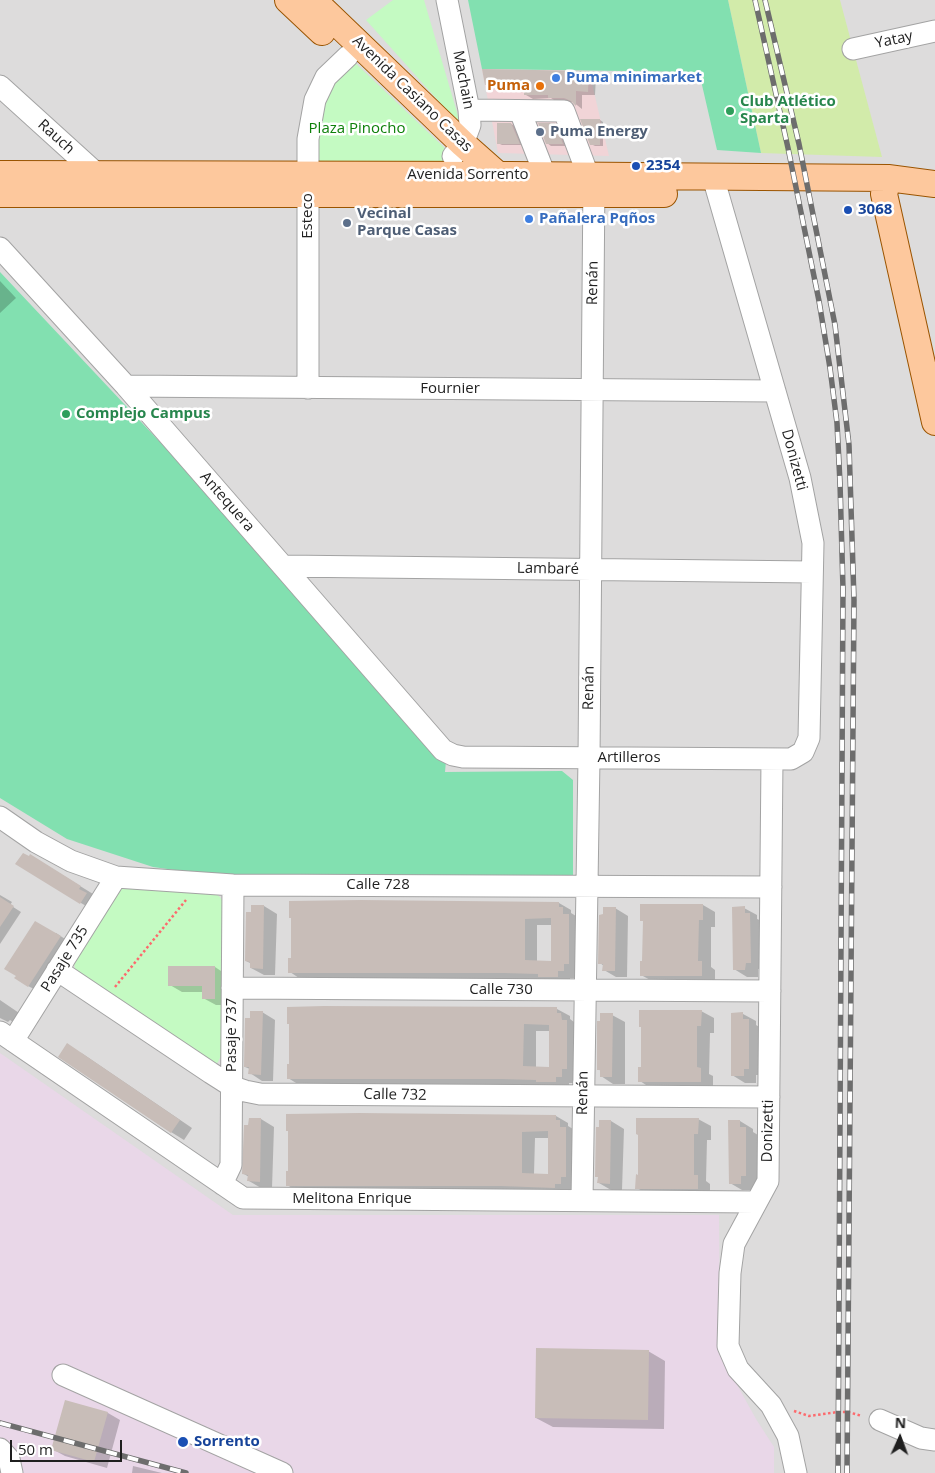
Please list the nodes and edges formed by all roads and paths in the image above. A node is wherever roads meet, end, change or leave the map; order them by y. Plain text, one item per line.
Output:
1 (288, 0) edge
2 (313, 0) edge
3 (447, 0) edge
4 (935, 31) edge
5 (853, 49) dead end
6 (348, 56) junction
7 (0, 86) edge
8 (469, 110) junction
9 (520, 111) junction
10 (458, 150) junction
11 (0, 174) edge
12 (545, 175) junction
13 (592, 182) junction
14 (98, 184) junction
15 (308, 184) junction
16 (935, 184) edge
17 (485, 185) junction
18 (715, 185) junction
19 (886, 186) junction
20 (935, 191) edge
21 (0, 194) edge
22 (0, 248) edge
23 (126, 386) junction
24 (308, 388) junction
25 (592, 390) junction
26 (775, 391) junction
27 (935, 422) edge
28 (284, 566) junction
29 (590, 570) junction
30 (812, 572) junction
31 (803, 752) joint
32 (453, 755) joint
33 (589, 758) junction
34 (772, 759) junction
35 (4, 828) edge
36 (116, 877) junction
37 (199, 883) junction
38 (233, 885) junction
39 (587, 886) junction
40 (771, 886) junction
41 (58, 970) junction
42 (232, 988) junction
43 (585, 990) junction
44 (770, 991) junction
45 (104, 1001) junction
46 (6, 1036) edge
47 (232, 1086) junction
48 (583, 1096) junction
49 (769, 1097) junction
50 (222, 1184) junction
51 (582, 1200) junction
52 (756, 1202) junction
53 (63, 1375) dead end
54 (771, 1404) junction
55 (880, 1420) joint
56 (935, 1440) edge
57 (0, 1449) edge
58 (12, 1473) edge
59 (282, 1473) edge
60 (796, 1473) edge

1 - 6 main road, Avenida Casiano Casas
2 - 10 main road, Avenida Casiano Casas
3 - 8 street, Machain
4 - 5 street, Yatay
6 - 10 main road, Avenida Casiano Casas
6 - 15 street, Esteco
7 - 14 street, Rauch
8 - 9 street
8 - 10 street, Machain
9 - 12 street
9 - 13 street
10 - 17 main road, Avenida Casiano Casas
11 - 14 main road, Avenida Sorrento
12 - 13 main road, Avenida Sorrento
12 - 17 main road, Avenida Sorrento
13 - 17 main road, Avenida Sorrento
13 - 18 main road, Avenida Sorrento
13 - 25 street, Renán
14 - 15 main road, Avenida Sorrento
14 - 21 main road, Avenida Sorrento
15 - 17 main road, Avenida Sorrento
15 - 24 street, Esteco
16 - 19 main road, Avenida Sorrento
18 - 19 main road, Avenida Sorrento
18 - 26 street, Donizetti
19 - 20 main road, Avenida Sorrento
19 - 27 main road
22 - 23 street, Antequera
23 - 24 street, Fournier
23 - 28 street, Antequera
24 - 25 street, Fournier
25 - 26 street, Fournier
25 - 29 street, Renán
26 - 30 street, Donizetti
28 - 29 street, Lambaré
28 - 32 street, Antequera
29 - 30 street, Lambaré
29 - 33 street, Renán
30 - 31 street, Donizetti
31 - 34 street, Artilleros
32 - 33 street, Artilleros
33 - 34 street, Artilleros
33 - 39 street, Renán
34 - 40 street, Donizetti
35 - 36 street, Calle 728
36 - 37 street, Calle 728
36 - 41 street, Pasaje 735
37 - 38 street, Calle 728
37 - 45 path
38 - 39 street, Calle 728
38 - 42 street, Pasaje 737
39 - 40 street, Calle 728
39 - 43 street, Renán
40 - 44 street, Donizetti
41 - 45 street, Calle 732
41 - 46 street, Pasaje 735
42 - 43 street, Calle 730
42 - 47 street, Pasaje 737
43 - 44 street, Calle 730
43 - 48 street, Renán
44 - 49 street, Donizetti
45 - 47 street, Calle 732
46 - 50 street, Melitona Enrique
47 - 48 street, Calle 732
47 - 50 street, Pasaje 737
48 - 49 street, Calle 732
48 - 51 street, Renán
49 - 52 street, Donizetti
50 - 51 street, Melitona Enrique
51 - 52 street, Melitona Enrique
52 - 54 street, Donizetti
53 - 59 street
54 - 55 path
54 - 60 street, Donizetti
55 - 56 street
57 - 58 street

